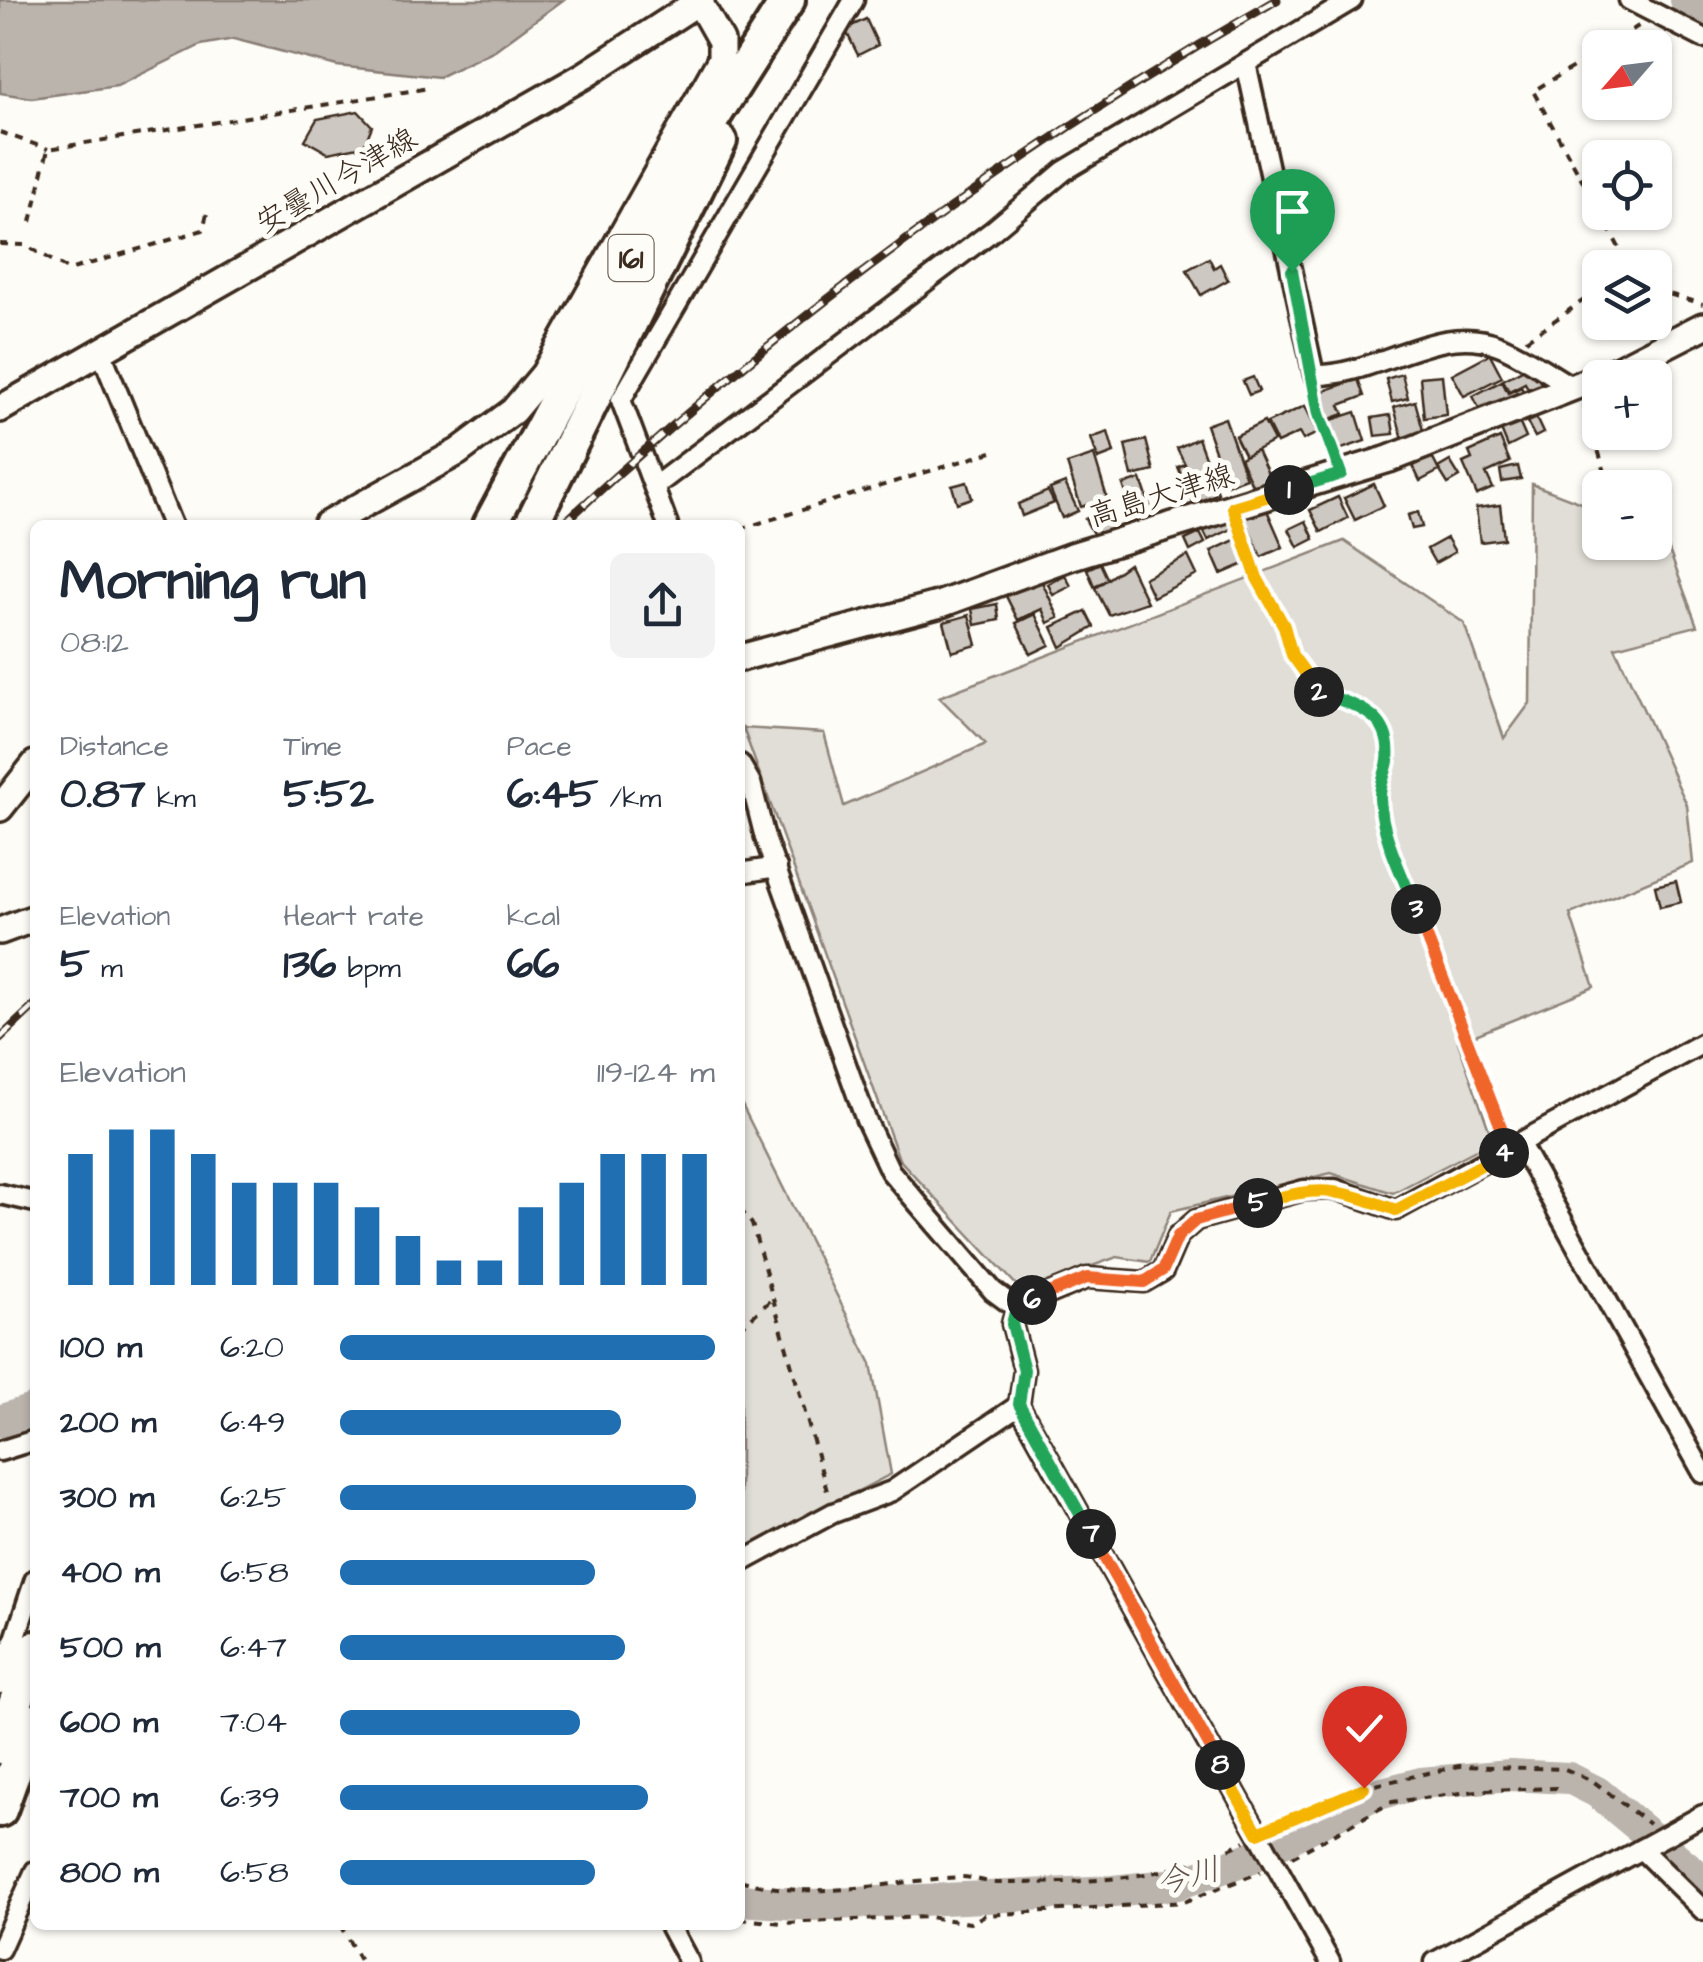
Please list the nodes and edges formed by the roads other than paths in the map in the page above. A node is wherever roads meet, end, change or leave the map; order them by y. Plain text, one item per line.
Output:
1 (792, 0) edge
2 (854, 0) edge
3 (1352, 0) edge
4 (1629, 0) edge
5 (700, 1) edge
6 (1703, 38) edge
7 (1246, 64) junction
8 (1699, 334) edge
9 (101, 352) junction
10 (1574, 388) junction
11 (0, 409) edge
12 (655, 486) junction
13 (170, 520) edge
14 (335, 520) edge
15 (493, 520) edge
16 (533, 520) edge
17 (666, 520) edge
18 (745, 657) edge
19 (30, 770) edge
20 (745, 772) edge
21 (0, 808) edge
22 (777, 867) junction
23 (745, 872) edge
24 (30, 920) edge
25 (0, 931) edge
26 (1703, 1043) edge
27 (1515, 1147) junction
28 (0, 1194) edge
29 (30, 1201) edge
30 (1016, 1308) junction
31 (1019, 1404) junction
32 (30, 1442) edge
33 (0, 1451) edge
34 (1703, 1473) edge
35 (745, 1561) edge
36 (30, 1604) edge
37 (30, 1662) edge
38 (0, 1684) edge
39 (30, 1726) edge
40 (0, 1748) edge
41 (0, 1810) edge
42 (1703, 1814) edge
43 (1641, 1849) junction
44 (30, 1882) edge
45 (1703, 1910) edge
46 (672, 1930) edge
47 (0, 1949) edge
48 (689, 1962) edge
49 (1330, 1962) edge
50 (1435, 1962) edge

1 - 15 highway, 161
1 - 16 highway, 161
2 - 12 street
3 - 7 street
4 - 6 street
5 - 9 main road, 安曇川今津線
5 - 14 main road
7 - 10 street
7 - 12 street
8 - 10 main road, 高島大津線
9 - 11 main road, 安曇川今津線
9 - 13 street
10 - 18 main road, 高島大津線
12 - 17 street
19 - 21 main road
20 - 22 street
22 - 23 street
22 - 30 street
24 - 25 main road
26 - 27 street
27 - 30 street
27 - 34 street
28 - 29 street
30 - 31 street
31 - 35 street
31 - 49 street
32 - 33 street
36 - 38 street
37 - 40 highway
39 - 41 highway
42 - 43 street
43 - 45 street
43 - 50 street
44 - 47 street
46 - 48 street

